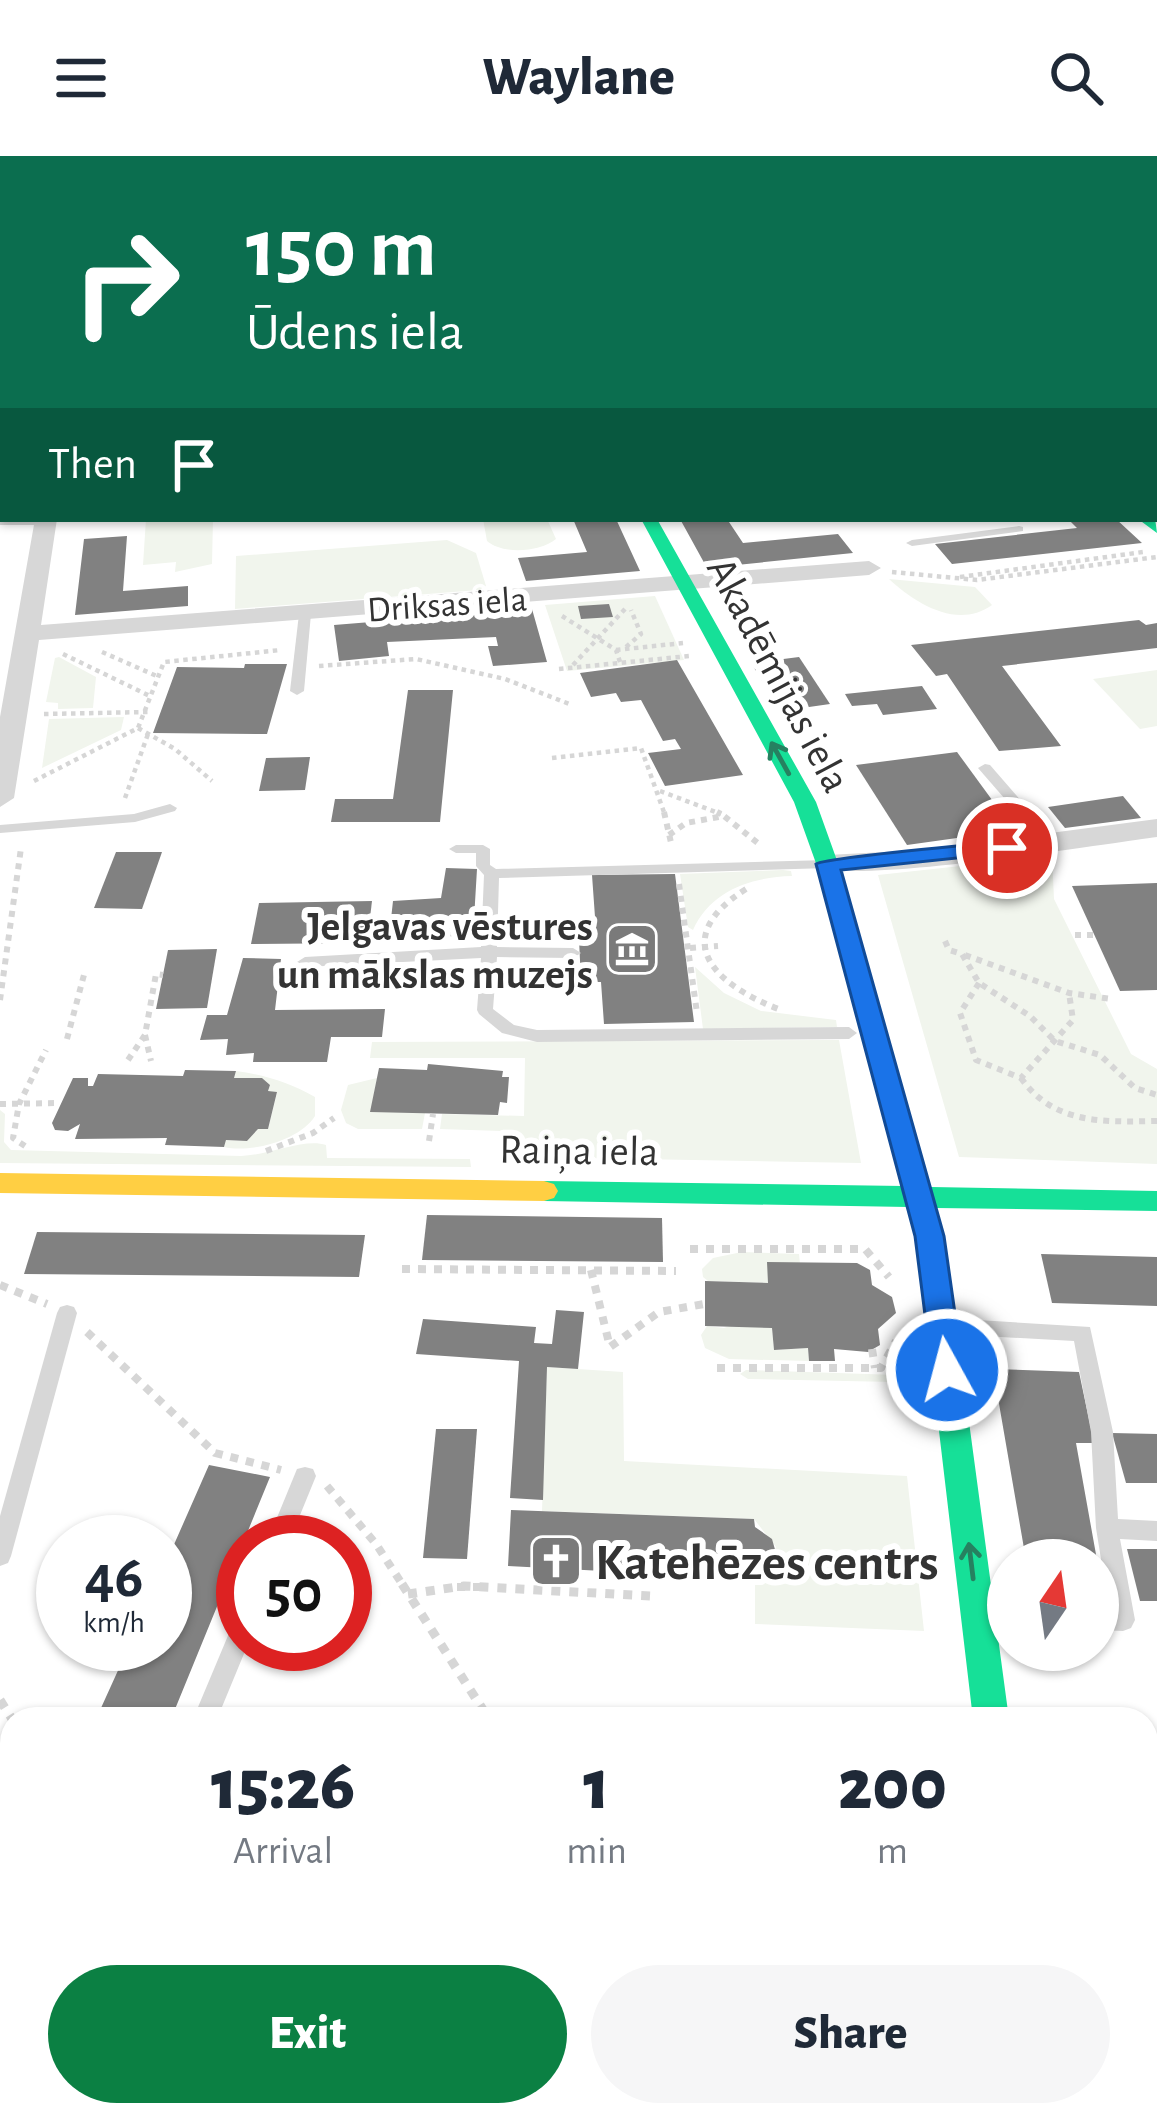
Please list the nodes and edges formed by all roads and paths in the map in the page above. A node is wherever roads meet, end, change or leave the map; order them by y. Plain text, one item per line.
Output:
1 (46, 522) edge
2 (652, 522) edge
3 (1013, 522) edge
4 (912, 543) dead end
5 (1157, 554) edge
6 (872, 571) joint
7 (957, 578) junction
8 (682, 582) junction
9 (552, 610) dead end
10 (305, 614) junction
11 (25, 634) junction
12 (598, 638) junction
13 (167, 642) dead end
14 (683, 643) dead end
15 (653, 646) junction
16 (305, 648) junction
17 (620, 650) junction
18 (53, 651) dead end
19 (100, 651) dead end
20 (689, 656) dead end
21 (659, 659) junction
22 (164, 662) junction
23 (621, 662) junction
24 (302, 667) junction
25 (570, 668) junction
26 (559, 669) dead end
27 (159, 677) junction
28 (297, 691) dead end
29 (152, 697) junction
30 (572, 705) dead end
31 (148, 712) junction
32 (13, 715) junction
33 (138, 728) junction
34 (148, 734) junction
35 (552, 758) dead end
36 (985, 768) dead end
37 (212, 781) dead end
38 (31, 782) dead end
39 (659, 791) junction
40 (0, 798) edge
41 (170, 808) dead end
42 (724, 816) junction
43 (118, 820) junction
44 (1157, 828) edge
45 (0, 829) edge
46 (669, 835) junction
47 (1050, 842) junction
48 (456, 849) dead end
49 (766, 849) dead end
50 (828, 864) junction
51 (676, 867) junction
52 (492, 874) junction
53 (763, 884) dead end
54 (1075, 935) dead end
55 (1095, 935) dead end
56 (945, 941) dead end
57 (718, 946) dead end
58 (703, 947) junction
59 (690, 948) junction
60 (489, 952) junction
61 (573, 953) dead end
62 (962, 954) junction
63 (305, 962) dead end
64 (86, 970) dead end
65 (163, 974) dead end
66 (979, 983) junction
67 (1069, 993) junction
68 (1112, 999) dead end
69 (801, 1014) dead end
70 (848, 1033) dead end
71 (700, 1034) junction
72 (145, 1035) junction
73 (67, 1039) dead end
74 (1055, 1041) junction
75 (46, 1050) dead end
76 (128, 1060) dead end
77 (151, 1061) dead end
78 (1021, 1078) junction
79 (1157, 1095) edge
80 (60, 1103) dead end
81 (0, 1104) edge
82 (19, 1104) junction
83 (433, 1114) dead end
84 (334, 1118) dead end
85 (1157, 1121) edge
86 (429, 1141) dead end
87 (28, 1146) dead end
88 (266, 1150) dead end
89 (0, 1183) edge
90 (918, 1196) junction
91 (1157, 1201) edge
92 (690, 1249) dead end
93 (810, 1249) junction
94 (812, 1264) dead end
95 (402, 1269) dead end
96 (591, 1270) junction
97 (676, 1271) dead end
98 (895, 1284) dead end
99 (0, 1285) edge
100 (704, 1304) dead end
101 (67, 1313) junction
102 (941, 1326) junction
103 (902, 1332) dead end
104 (872, 1348) dead end
105 (717, 1368) dead end
106 (878, 1368) junction
107 (894, 1369) dead end
108 (305, 1476) junction
109 (289, 1515) edge
110 (1107, 1528) junction
111 (1157, 1531) edge
112 (1109, 1539) edge
113 (0, 1556) edge
114 (1119, 1593) edge
115 (408, 1594) junction
116 (650, 1596) dead end
117 (977, 1612) junction
118 (987, 1613) edge
119 (1119, 1620) edge
120 (225, 1671) edge
121 (210, 1707) edge
122 (481, 1707) edge
123 (989, 1707) edge

1 - 11 street
2 - 8 main road, Akadēmijas iela
3 - 4 lane
5 - 7 path
5 - 7 path
6 - 7 path
6 - 8 street, Driksas iela
8 - 10 street, Driksas iela
50 -> 8 main road, Akadēmijas iela
9 - 12 path
10 - 11 street, Driksas iela
10 - 16 lane
11 - 32 street
12 - 17 path
12 - 17 path
12 - 25 path
13 - 22 path
14 - 15 path
15 - 17 path
15 - 21 path
16 - 22 path
16 - 24 lane
17 - 23 path
18 - 29 path
19 - 27 path
20 - 21 path
21 - 23 path
22 - 27 path
23 - 25 path
24 - 28 lane
24 - 30 path
25 - 26 path
27 - 29 path
29 - 31 path
31 - 32 path
31 - 33 path
32 - 40 street
33 - 34 path
33 - 38 path
34 - 37 path
34 - 43 path
35 - 39 path
36 - 47 lane
39 - 42 path
39 - 46 path
41 - 43 lane
42 - 46 path
42 - 49 path
43 - 45 lane
44 - 47 street
46 - 51 path
47 - 50 street
48 - 52 lane
50 - 51 lane
50 - 90 main road, Akadēmijas iela
51 - 52 lane
51 - 59 path
52 - 60 lane
53 - 58 path
54 - 55 path
56 - 62 path
57 - 58 path
58 - 59 path
58 - 69 path
59 - 71 path
60 - 61 lane
60 - 63 lane
60 - 71 lane
62 - 66 path
62 - 67 path
64 - 73 path
65 - 72 path
66 - 74 path
66 - 78 path
67 - 68 path
67 - 74 path
70 - 71 lane
72 - 76 path
72 - 77 path
74 - 78 path
74 - 79 path
75 - 82 path
78 - 85 path
80 - 82 path
81 - 82 path
82 - 87 path
83 - 86 path
84 - 88 path
89 - 90 main road, Raiņa iela
90 - 91 main road, Raiņa iela
90 - 102 main road, Akadēmijas iela
92 - 93 path
93 - 94 path
93 - 98 path
95 - 96 path
96 - 97 path
96 - 100 path
99 - 101 path
101 - 108 path
101 - 113 lane
102 - 110 lane
117 -> 102 main road, Akadēmijas iela
103 - 106 path
104 - 106 path
105 - 106 path
106 - 107 path
108 - 109 lane
108 - 115 path
110 - 111 lane
110 - 112 lane
114 - 119 lane
115 - 116 path
115 - 122 path
117 - 118 lane
117 - 123 main road, Akadēmijas iela
120 - 121 lane

